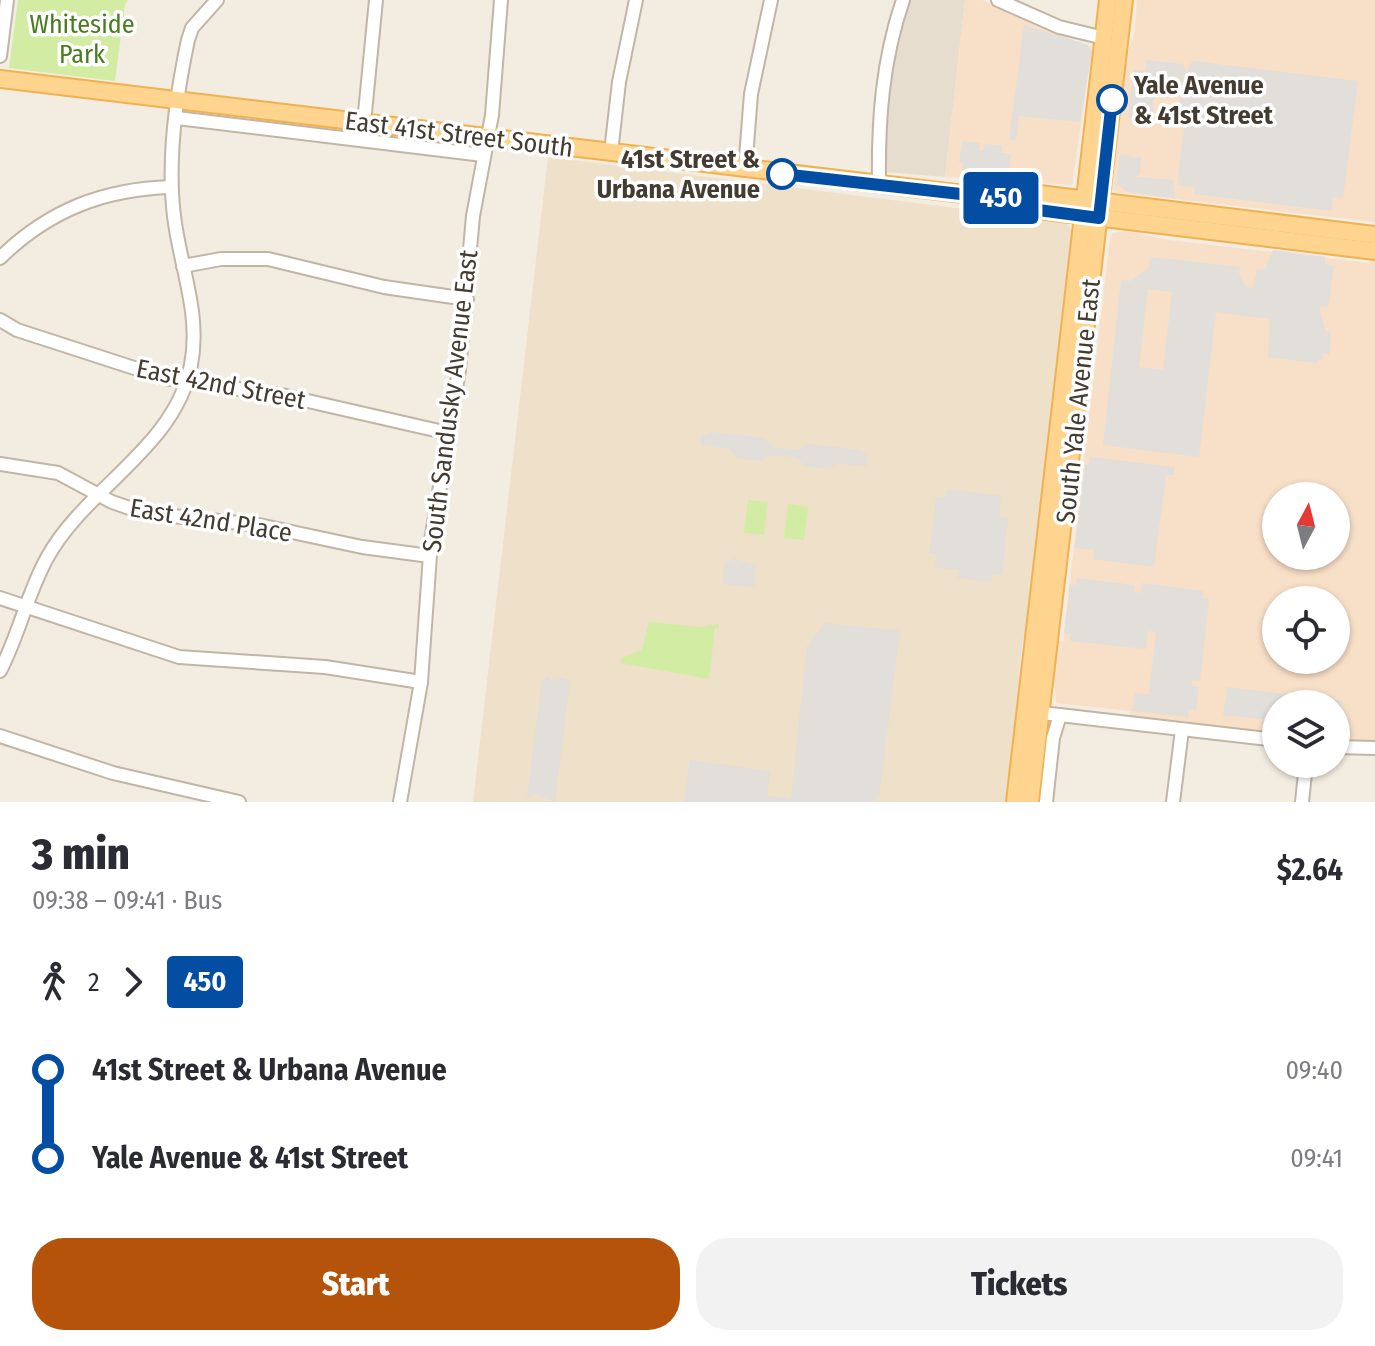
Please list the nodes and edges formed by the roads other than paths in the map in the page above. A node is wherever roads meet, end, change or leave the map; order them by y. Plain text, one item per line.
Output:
1 (7, 0) edge
2 (217, 0) edge
3 (376, 0) edge
4 (501, 0) edge
5 (636, 0) edge
6 (771, 0) edge
7 (903, 0) edge
8 (998, 0) edge
9 (1034, 0) edge
10 (1108, 0) edge
11 (1124, 0) edge
12 (1032, 16) junction
13 (1104, 38) junction
14 (0, 56) edge
15 (0, 79) edge
16 (179, 100) junction
17 (177, 118) junction
18 (364, 123) junction
19 (487, 138) junction
20 (611, 152) junction
21 (483, 155) junction
22 (745, 170) junction
23 (879, 185) junction
24 (171, 187) junction
25 (1091, 209) junction
26 (1361, 241) edge
27 (0, 258) edge
28 (183, 266) junction
29 (467, 299) junction
30 (0, 320) edge
31 (187, 382) junction
32 (1061, 421) junction
33 (448, 433) junction
34 (1074, 445) junction
35 (0, 464) edge
36 (100, 494) junction
37 (430, 556) junction
38 (0, 598) edge
39 (27, 604) junction
40 (0, 671) edge
41 (421, 682) junction
42 (1035, 711) junction
43 (1060, 715) junction
44 (1182, 730) junction
45 (0, 736) edge
46 (1262, 739) edge
47 (1350, 747) edge
48 (1375, 748) edge
49 (1305, 778) edge
50 (239, 802) edge
51 (400, 802) edge
52 (1015, 802) edge
53 (1030, 802) edge
54 (1046, 802) edge
55 (1173, 802) edge
56 (1302, 802) edge

1 - 14 street
2 - 16 street
3 - 18 street
4 - 19 street, South Sandusky Avenue East
5 - 20 street
6 - 22 street
7 - 23 street
8 - 12 street
9 - 12 street
10 - 13 main road, South Yale Avenue East
11 - 25 main road, South Yale Avenue East
12 - 13 street
13 - 25 main road, South Yale Avenue East
15 - 16 main road, East 41st Street South
16 - 17 street
16 - 18 main road, East 41st Street South
17 - 21 street, East 41st Street South
17 - 24 street
18 - 19 main road, East 41st Street South
19 - 20 main road, East 41st Street South
19 - 21 street, South Sandusky Avenue East
20 - 22 main road, East 41st Street South
21 - 29 street, South Sandusky Avenue East
22 - 23 main road, East 41st Street South
23 - 25 main road, East 41st Street South
24 - 27 street
24 - 28 street
25 - 26 main road, East 41st Street South
25 - 32 main road, South Yale Avenue East
25 - 34 main road, South Yale Avenue East
28 - 29 street
28 - 31 street
29 - 33 street, South Sandusky Avenue East
30 - 31 street, East 42nd Street
31 - 33 street, East 42nd Street
31 - 36 street
32 - 34 main road
32 - 42 main road, South Yale Avenue East
33 - 37 street, South Sandusky Avenue East
34 - 42 main road, South Yale Avenue East
35 - 36 street, East 42nd Place
36 - 37 street, East 42nd Place
36 - 39 street
37 - 41 street, South Sandusky Avenue East
38 - 39 street
39 - 40 street
39 - 41 street
41 - 51 street, South Sandusky Avenue East
42 - 43 street
42 - 52 main road, South Yale Avenue East
42 - 53 main road, South Yale Avenue East
43 - 44 street
43 - 54 street
44 - 46 street
44 - 55 street
45 - 50 street
47 - 48 street
49 - 56 street

